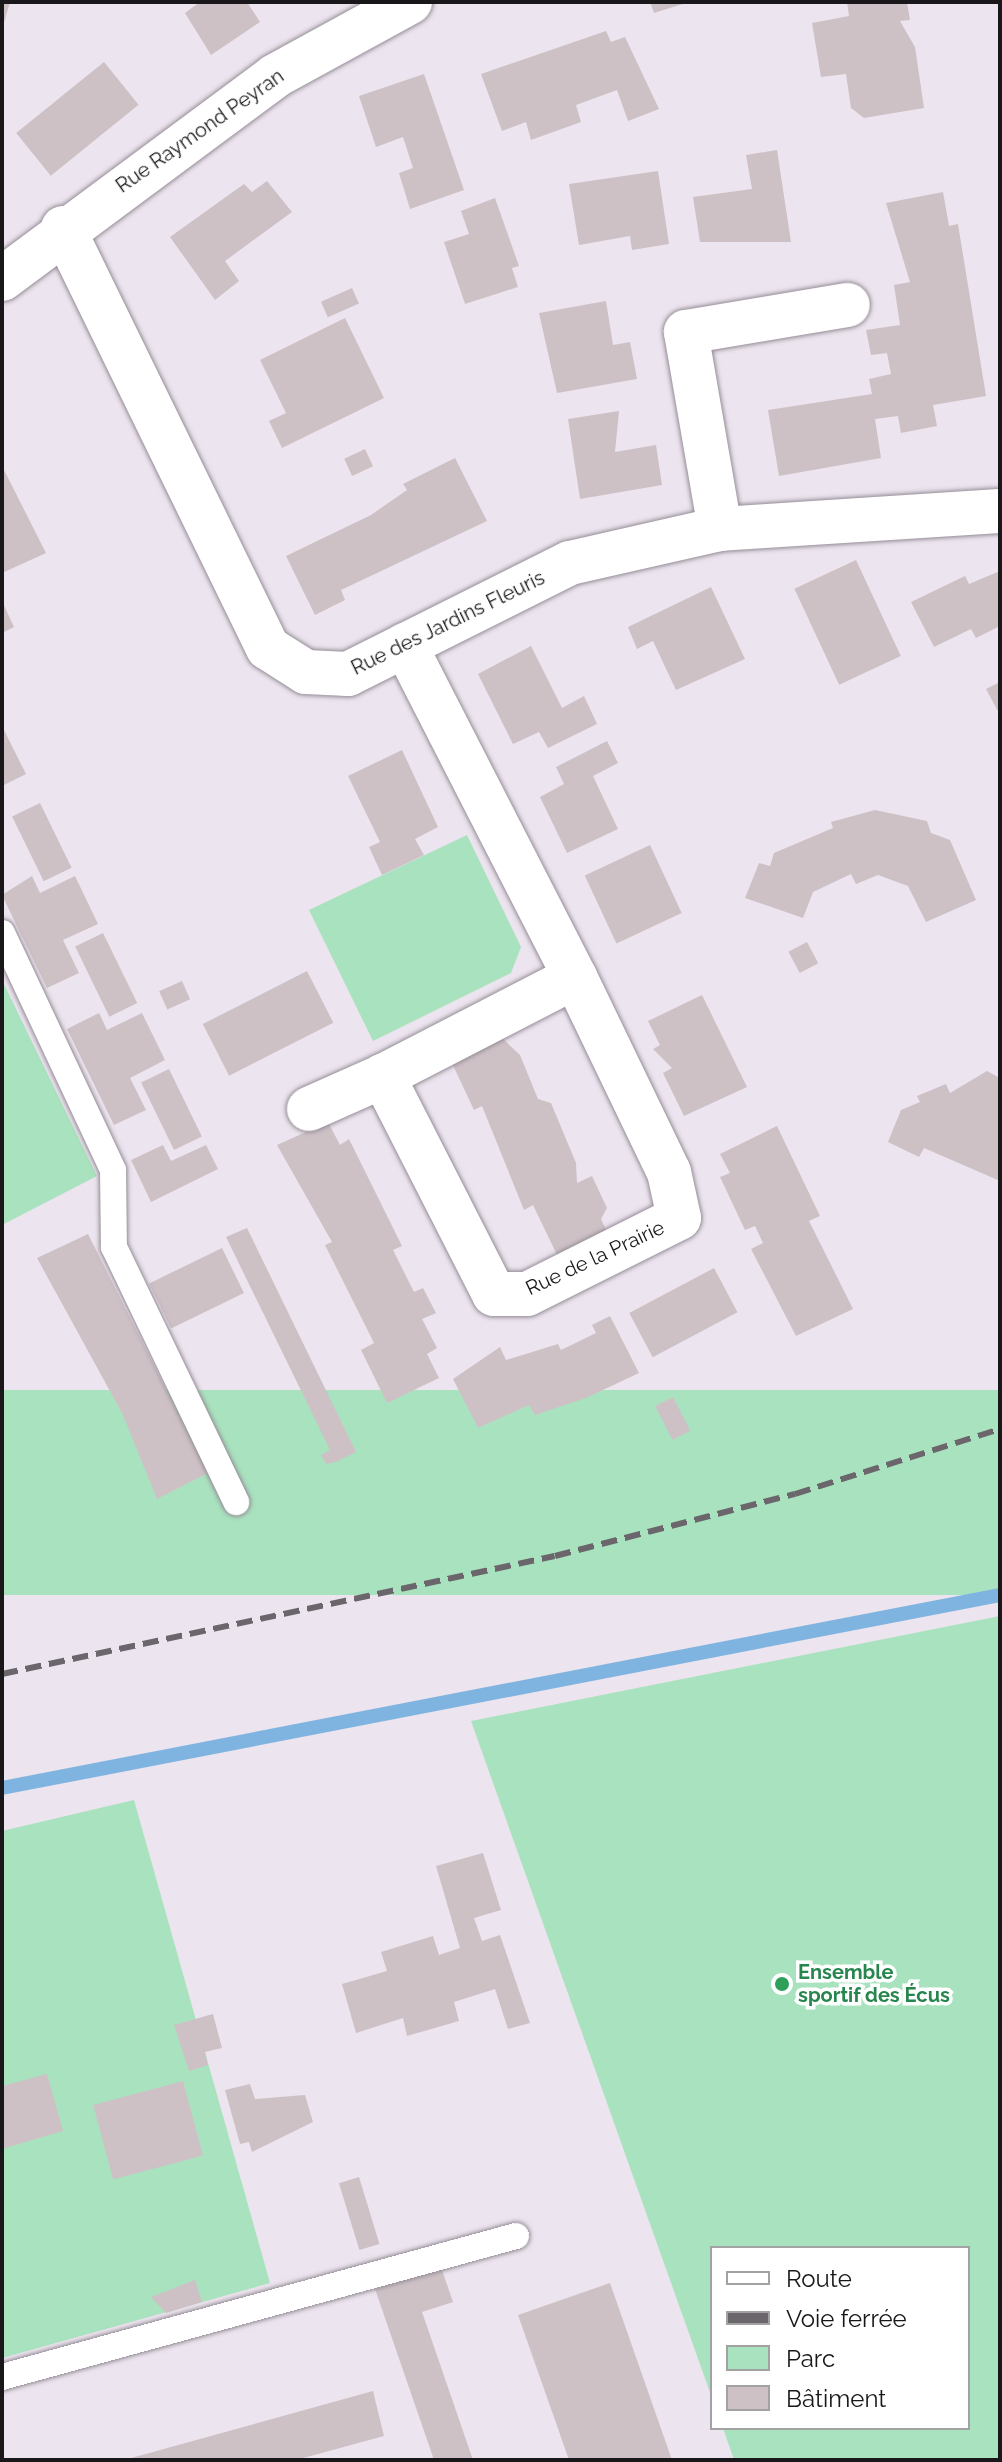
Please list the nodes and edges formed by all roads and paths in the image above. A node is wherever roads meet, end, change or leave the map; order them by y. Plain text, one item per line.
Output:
1 (410, 2) edge
2 (63, 228) junction
3 (2, 279) edge
4 (848, 305) dead end
5 (1000, 511) edge
6 (720, 529) junction
7 (405, 645) junction
8 (2, 933) edge
9 (575, 977) junction
10 (383, 1076) junction
11 (309, 1109) dead end
12 (236, 1502) dead end
13 (516, 2236) dead end
14 (2, 2377) edge

1 - 2 street, Rue Raymond Peyran
2 - 3 street, Rue Raymond Peyran
2 - 7 street, Rue des Jardins Fleuris
4 - 6 street
5 - 6 street, Rue des Jardins Fleuris
6 - 7 street, Rue des Jardins Fleuris
7 - 9 street, Rue de la Prairie
8 - 12 lane
9 - 10 street
9 - 10 street, Rue de la Prairie
10 - 11 street
13 - 14 lane

